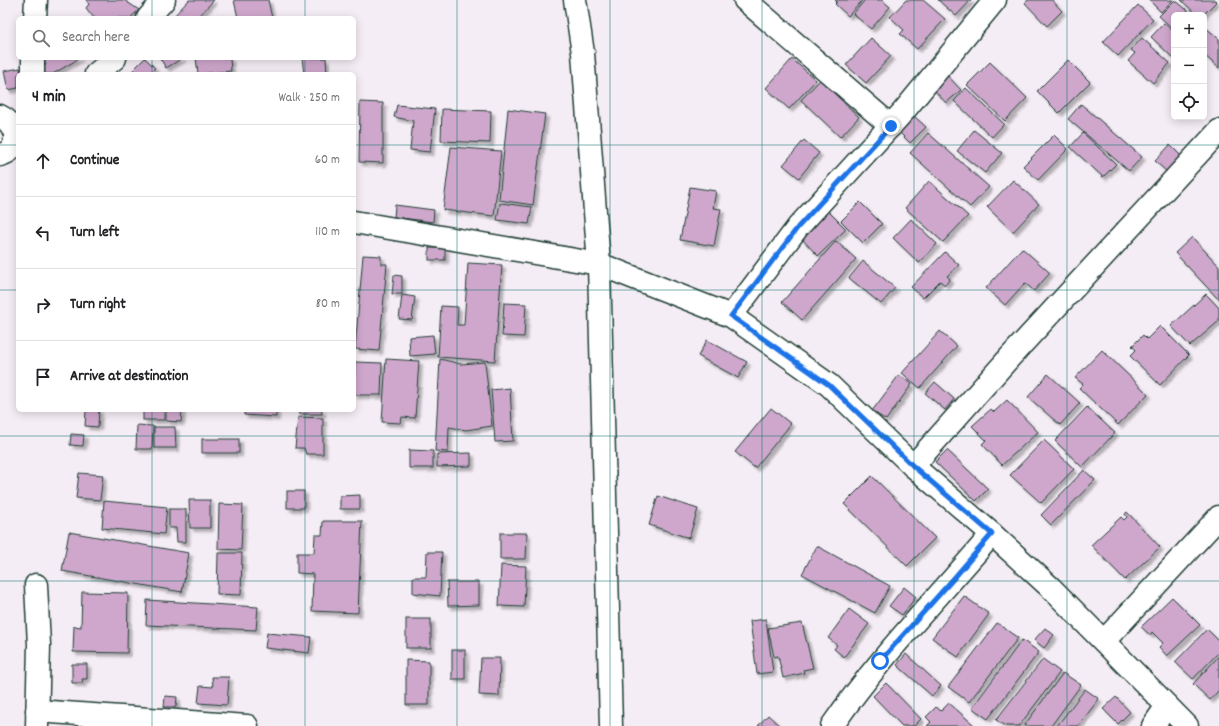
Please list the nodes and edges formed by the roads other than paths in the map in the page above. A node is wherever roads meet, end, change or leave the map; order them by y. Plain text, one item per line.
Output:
1 (36, 0) edge
2 (164, 0) edge
3 (575, 0) edge
4 (745, 0) edge
5 (995, 0) edge
6 (35, 16) edge
7 (150, 16) edge
8 (33, 60) edge
9 (113, 60) edge
10 (33, 72) edge
11 (98, 72) edge
12 (10, 120) edge
13 (891, 126) junction
14 (1219, 131) edge
15 (0, 155) edge
16 (356, 222) edge
17 (599, 264) junction
18 (731, 316) junction
19 (913, 466) junction
20 (1219, 517) edge
21 (992, 534) junction
22 (36, 585) dead end
23 (1104, 641) junction
24 (1167, 706) junction
25 (37, 719) edge
26 (247, 726) edge
27 (611, 726) edge
28 (832, 726) edge
29 (1154, 726) edge
30 (1187, 726) edge

1 - 6 street
2 - 7 street
3 - 17 street
4 - 13 street
5 - 13 street
8 - 10 street
9 - 11 street
12 - 15 street
13 - 18 street
14 - 19 street
16 - 17 street
17 - 18 street
17 - 27 street
18 - 19 street
19 - 21 street
20 - 23 street
21 - 23 street
21 - 28 street
22 - 25 street
23 - 24 street
24 - 29 street
24 - 30 street
25 - 26 street

